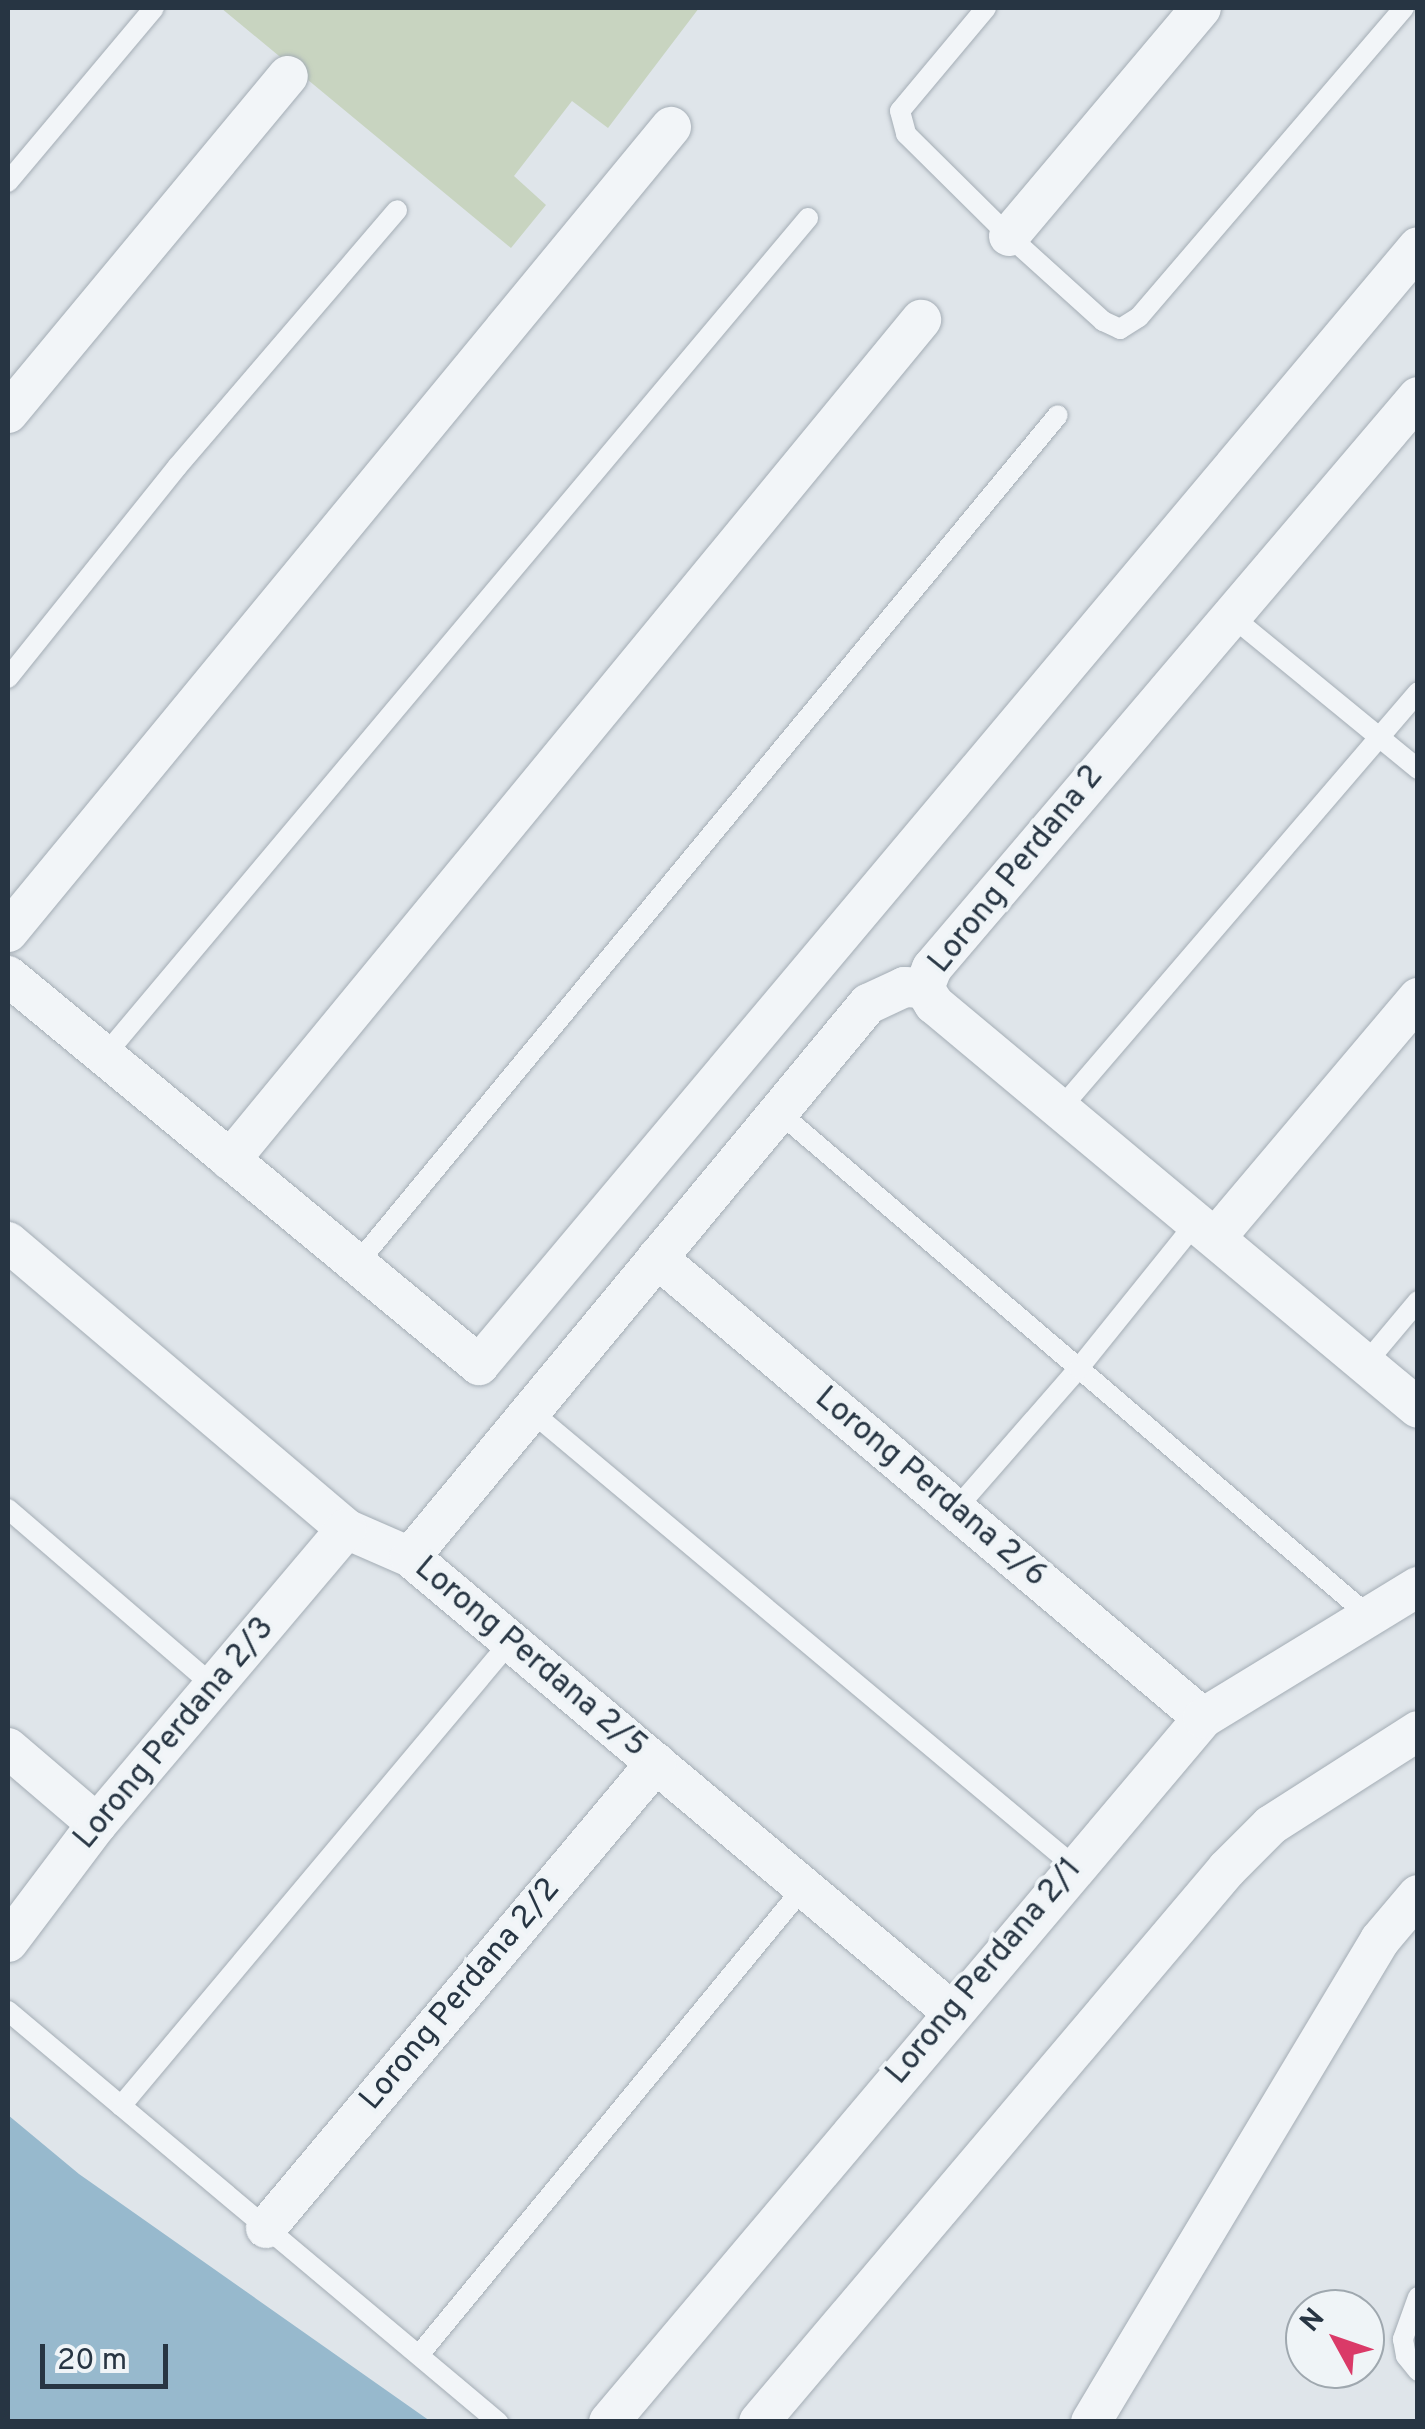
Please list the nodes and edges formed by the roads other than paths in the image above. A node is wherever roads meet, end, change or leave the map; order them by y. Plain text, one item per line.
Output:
1 (154, 8) edge
2 (986, 8) edge
3 (1201, 8) edge
4 (1404, 8) edge
5 (288, 76) dead end
6 (671, 127) dead end
7 (8, 182) edge
8 (396, 210) dead end
9 (808, 218) dead end
10 (1009, 236) junction
11 (1418, 247) edge
12 (922, 320) dead end
13 (1418, 397) edge
14 (8, 414) edge
15 (1058, 415) dead end
16 (1230, 615) junction
17 (8, 678) edge
18 (1418, 692) edge
19 (1379, 737) junction
20 (1418, 769) edge
21 (8, 932) edge
22 (8, 976) edge
23 (924, 988) junction
24 (1418, 998) edge
25 (105, 1055) junction
26 (1061, 1108) junction
27 (782, 1114) junction
28 (230, 1160) junction
29 (1207, 1228) junction
30 (8, 1242) edge
31 (656, 1258) junction
32 (356, 1265) junction
33 (1418, 1301) edge
34 (1366, 1363) junction
35 (1079, 1368) junction
36 (1418, 1408) edge
37 (533, 1413) junction
38 (8, 1508) edge
39 (955, 1510) junction
40 (346, 1528) junction
41 (410, 1557) junction
42 (1418, 1588) edge
43 (1369, 1616) junction
44 (510, 1642) junction
45 (215, 1687) junction
46 (1203, 1718) junction
47 (1418, 1731) edge
48 (8, 1748) edge
49 (656, 1763) junction
50 (97, 1824) junction
51 (1075, 1866) junction
52 (804, 1886) junction
53 (1418, 1895) edge
54 (8, 1942) edge
55 (8, 2011) edge
56 (951, 2012) junction
57 (121, 2106) junction
58 (266, 2228) junction
59 (1418, 2297) edge
60 (418, 2355) junction
61 (1418, 2371) edge
62 (498, 2422) edge
63 (609, 2422) edge
64 (759, 2422) edge
65 (1091, 2422) edge

1 - 7 lane
2 - 10 lane
3 - 10 street
4 - 10 lane
5 - 14 street
6 - 21 street
8 - 17 lane
9 - 25 lane
11 - 32 street
12 - 28 street
13 - 16 street, Lorong Perdana 2
15 - 32 lane
16 - 19 lane
16 - 23 street, Lorong Perdana 2
18 - 19 lane
19 - 20 lane
19 - 26 lane
22 - 25 street
23 - 26 street, Lorong Perdana 2
23 - 27 street
24 - 29 street
25 - 28 street
26 - 29 street, Lorong Perdana 2
27 - 31 street
27 - 35 lane
28 - 32 street
29 - 34 street, Lorong Perdana 2
29 - 35 lane
30 - 40 street, Lorong Perdana 2/5
31 - 37 street
31 - 39 street, Lorong Perdana 2/6
33 - 34 lane
34 - 36 street, Lorong Perdana 2
35 - 39 lane
35 - 43 lane
37 - 41 street
37 - 51 lane
38 - 45 lane
39 - 46 street, Lorong Perdana 2/6
40 - 41 street, Lorong Perdana 2/5
40 - 45 street, Lorong Perdana 2/3
41 - 44 street, Lorong Perdana 2/5
42 - 43 street, Lorong Perdana 2/1
43 - 46 street, Lorong Perdana 2/1
44 - 49 street, Lorong Perdana 2/5
44 - 57 lane
45 - 50 street, Lorong Perdana 2/3
46 - 51 street, Lorong Perdana 2/1
47 - 64 street
48 - 50 street
49 - 52 street, Lorong Perdana 2/5
49 - 58 street, Lorong Perdana 2/2
50 - 54 street, Lorong Perdana 2/3
51 - 56 street, Lorong Perdana 2/1
52 - 56 street, Lorong Perdana 2/5
52 - 60 lane
53 - 65 street
55 - 57 lane
56 - 63 street, Lorong Perdana 2/1
57 - 58 lane
58 - 60 lane
59 - 61 lane
60 - 62 lane

